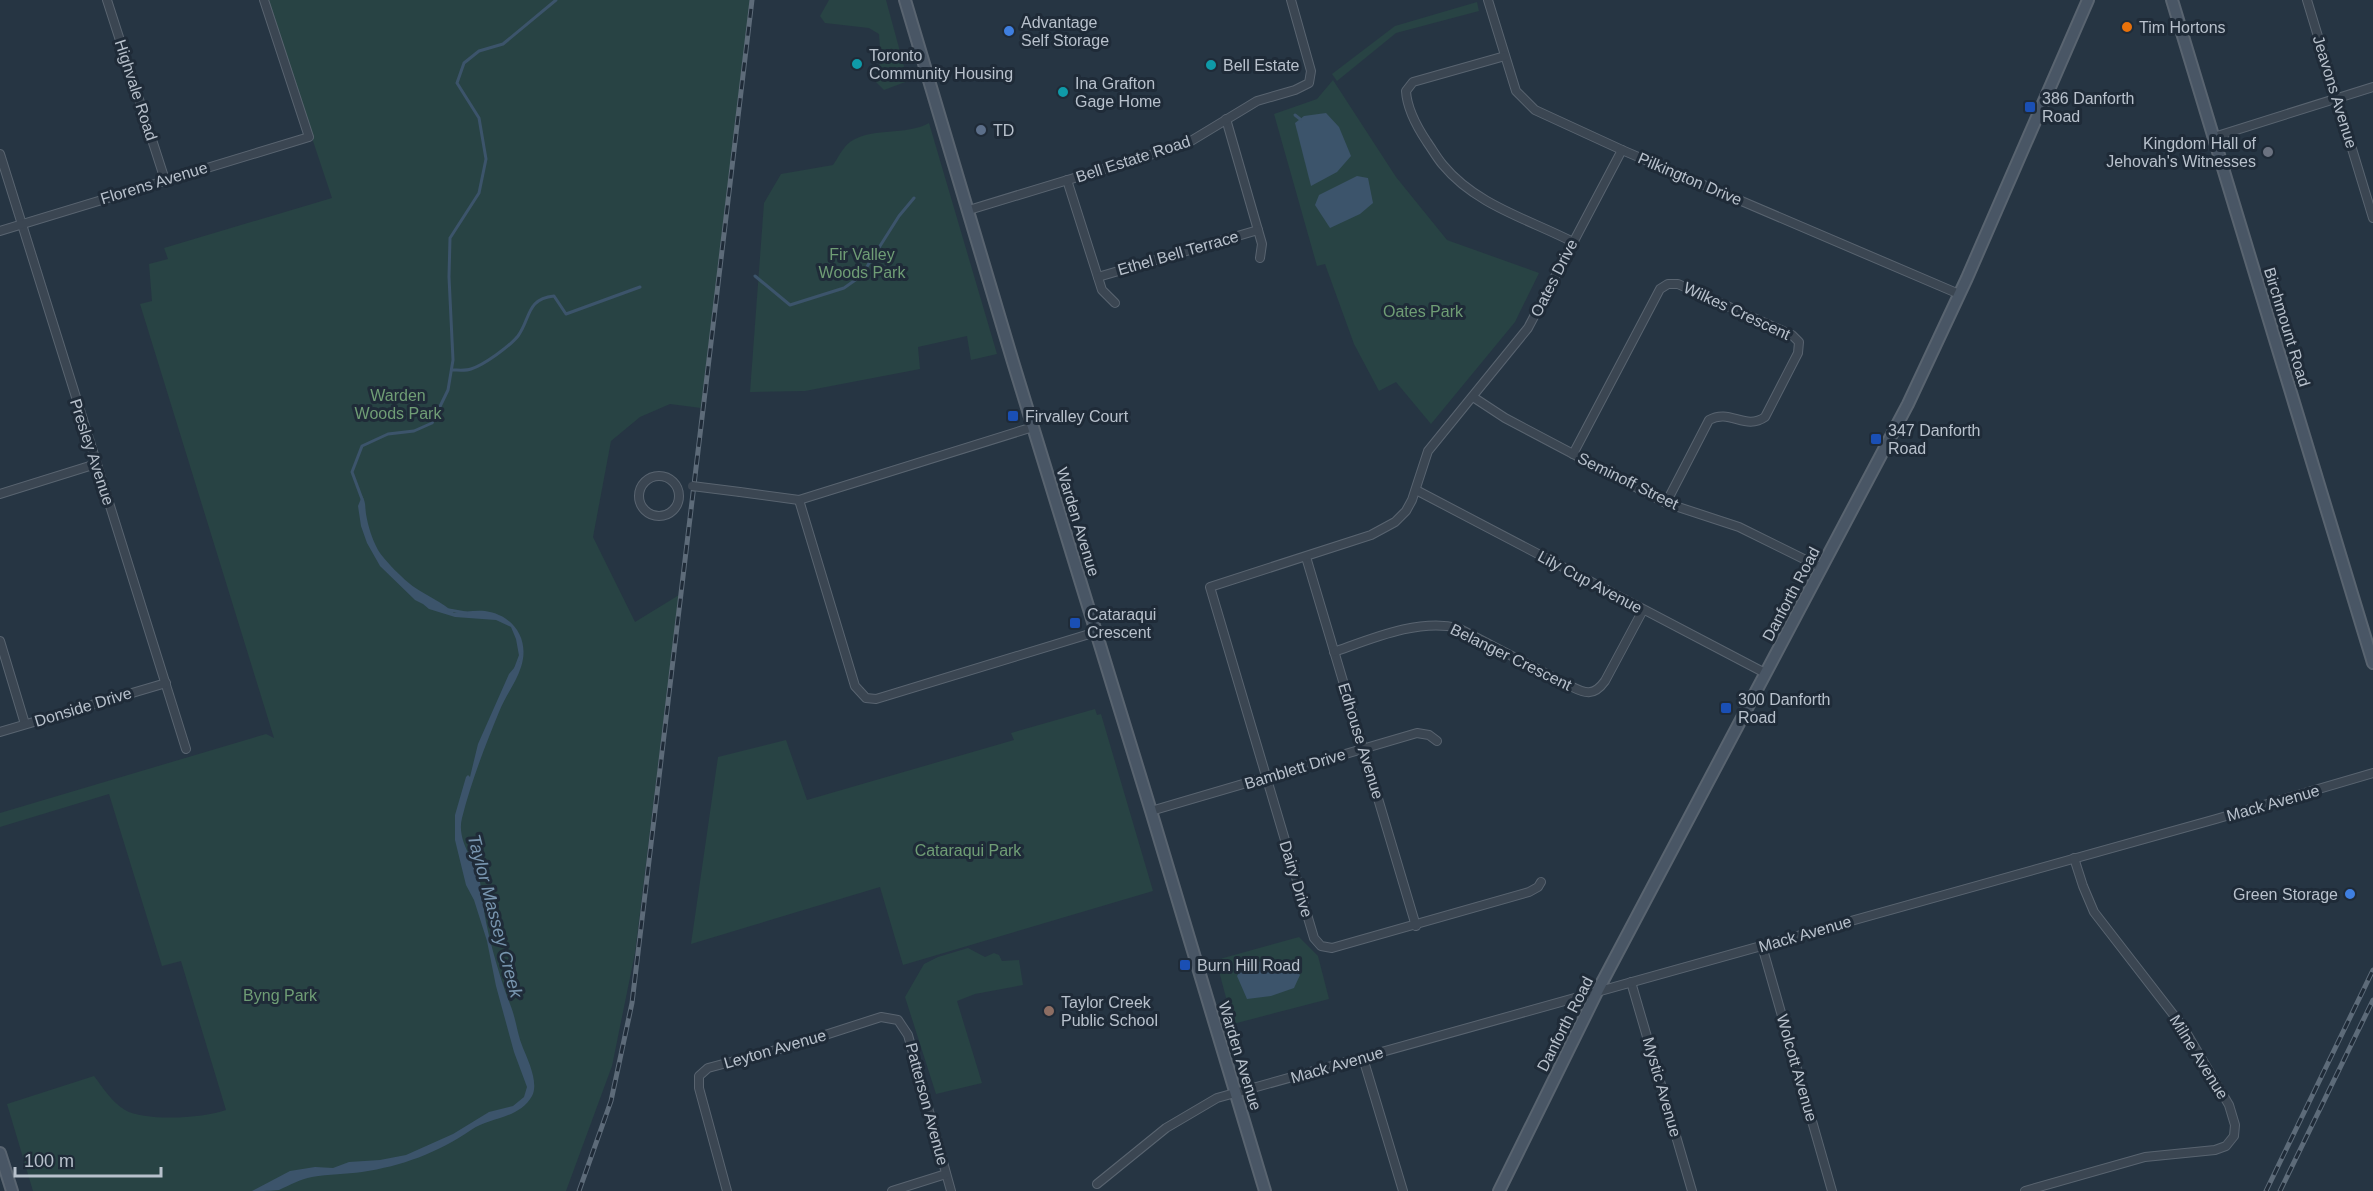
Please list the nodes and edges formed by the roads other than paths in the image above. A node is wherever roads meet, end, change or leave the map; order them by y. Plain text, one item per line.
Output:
1 (107, 0) edge
2 (264, 0) edge
3 (905, 0) edge
4 (1290, 0) edge
5 (1488, 0) edge
6 (2088, 0) edge
7 (2172, 0) edge
8 (2307, 0) edge
9 (1505, 56) junction
10 (2373, 87) edge
11 (2337, 98) junction
12 (1226, 119) junction
13 (2214, 137) junction
14 (1622, 150) junction
15 (0, 154) edge
16 (165, 180) junction
17 (1067, 180) junction
18 (969, 210) junction
19 (2373, 218) edge
20 (22, 224) junction
21 (1258, 230) junction
22 (0, 231) edge
23 (1573, 242) junction
24 (1260, 258) dead end
25 (1098, 277) junction
26 (1959, 294) junction
27 (1115, 303) dead end
28 (1473, 398) junction
29 (1033, 427) junction
30 (1573, 454) junction
31 (96, 464) junction
32 (675, 484) junction
33 (1416, 490) junction
34 (0, 494) edge
35 (799, 500) junction
36 (1666, 503) junction
37 (1306, 557) junction
38 (1822, 568) junction
39 (1643, 610) junction
40 (1096, 632) junction
41 (0, 641) edge
42 (1334, 652) junction
43 (2373, 663) edge
44 (1765, 673) junction
45 (166, 683) junction
46 (26, 724) junction
47 (0, 732) edge
48 (1437, 741) dead end
49 (1363, 748) junction
50 (186, 749) dead end
51 (2373, 773) edge
52 (1265, 779) junction
53 (1151, 812) junction
54 (2074, 858) junction
55 (1541, 882) dead end
56 (1416, 926) junction
57 (1762, 946) junction
58 (1631, 982) junction
59 (1598, 990) junction
60 (898, 1020) joint
61 (1363, 1058) junction
62 (1236, 1094) junction
63 (0, 1154) edge
64 (946, 1174) junction
65 (1097, 1184) dead end
66 (1500, 1190) edge
67 (12, 1191) edge
68 (727, 1191) edge
69 (892, 1191) edge
70 (951, 1191) edge
71 (1265, 1191) edge
72 (1403, 1191) edge
73 (1692, 1191) edge
74 (1832, 1191) edge
75 (2025, 1191) edge

1 - 16 street, Highvale Road
2 - 16 street, Florens Avenue
3 - 18 main road, Warden Avenue
4 - 12 street, Bell Estate Road
5 - 9 street, Pilkington Drive
6 - 26 main road, Danforth Road
7 - 13 main road, Birchmount Road
8 - 11 street, Jeavons Avenue
9 - 14 street, Pilkington Drive
9 - 23 street
10 - 11 street
11 - 13 street
11 - 19 street, Jeavons Avenue
12 - 17 street, Bell Estate Road
12 - 21 street
13 - 43 main road, Birchmount Road
14 - 23 street, Oates Drive
14 - 26 street, Pilkington Drive
15 - 20 street, Presley Avenue
16 - 20 street, Florens Avenue
17 - 18 street, Bell Estate Road
17 - 25 street
18 - 29 main road, Warden Avenue
20 - 22 street, Florens Avenue
20 - 31 street, Presley Avenue
21 - 24 street
21 - 25 street, Ethel Bell Terrace
23 - 28 street, Oates Drive
25 - 27 street
26 - 38 main road, Danforth Road
28 - 30 street, Seminoff Street
28 - 33 street, Oates Drive
29 - 35 street
29 - 40 main road, Warden Avenue
30 - 36 street, Seminoff Street
30 - 36 street, Wilkes Crescent
31 - 34 street
31 - 45 street, Presley Avenue
32 - 32 street
32 - 35 street, bridge
33 - 37 street
33 - 39 street, Lily Cup Avenue
35 - 40 street
36 - 38 street, Seminoff Street
37 - 42 street, Edhouse Avenue
37 - 52 street, Dairy Drive
38 - 44 main road, Danforth Road
39 - 42 street, Belanger Crescent
39 - 44 street, Lily Cup Avenue
40 - 53 main road, Warden Avenue
41 - 46 street
42 - 49 street, Edhouse Avenue
44 - 59 main road, Danforth Road
45 - 46 street, Donside Drive
45 - 50 street, Presley Avenue
46 - 47 street, Donside Drive
48 - 49 street, Bamblett Drive
49 - 52 street, Bamblett Drive
49 - 56 street, Edhouse Avenue
51 - 54 street, Mack Avenue
52 - 53 street, Bamblett Drive
52 - 56 street, Dairy Drive
53 - 62 main road, Warden Avenue
54 - 57 street, Mack Avenue
54 - 75 street, Milne Avenue
55 - 56 street, Dairy Drive
57 - 58 street, Mack Avenue
57 - 74 street, Wolcott Avenue
58 - 59 street, Mack Avenue
58 - 73 street, Mystic Avenue
59 - 61 street, Mack Avenue
59 - 66 main road, Danforth Road
60 - 64 street, Patterson Avenue
60 - 68 street, Leyton Avenue
61 - 62 street, Mack Avenue
61 - 72 street
62 - 65 street
62 - 71 main road, Warden Avenue
63 - 67 main road
64 - 69 street
64 - 70 street, Patterson Avenue

